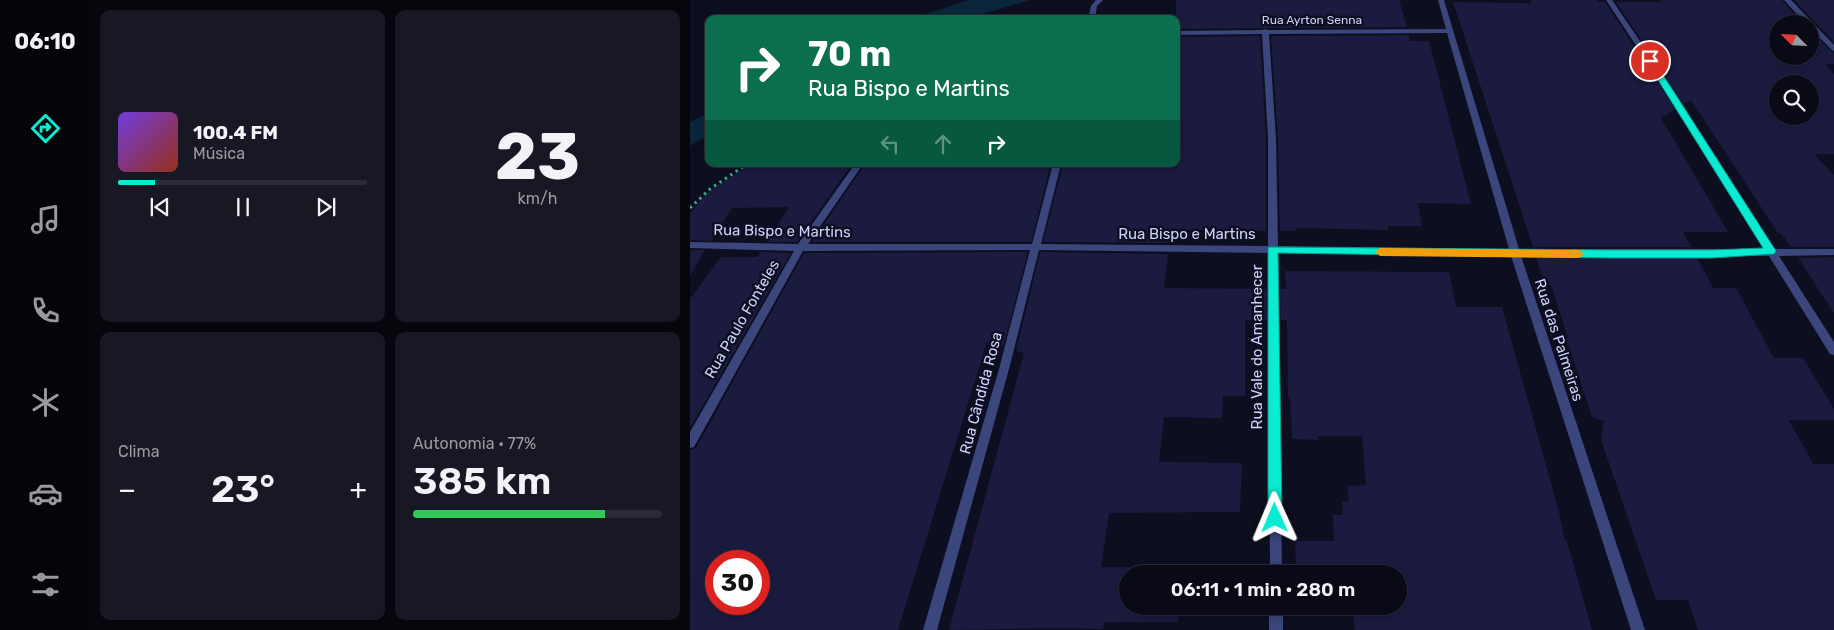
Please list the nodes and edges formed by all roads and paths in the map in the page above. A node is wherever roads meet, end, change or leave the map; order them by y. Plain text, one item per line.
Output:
1 (1441, 0) edge
2 (1609, 0) edge
3 (1787, 0) edge
4 (1098, 2) edge
5 (1093, 15) edge
6 (1265, 31) junction
7 (1449, 31) junction
8 (1180, 33) edge
9 (1834, 49) edge
10 (743, 167) edge
11 (857, 167) edge
12 (1056, 167) edge
13 (690, 208) edge
14 (690, 245) edge
15 (801, 247) junction
16 (1034, 247) junction
17 (1273, 249) junction
18 (1770, 251) junction
19 (1834, 252) edge
20 (1515, 253) junction
21 (1834, 351) edge
22 (690, 443) edge
23 (1276, 565) edge
24 (1276, 615) edge
25 (930, 630) edge
26 (1276, 630) edge
27 (1638, 630) edge

1 - 7 street, Rua das Palmeiras
2 - 18 street
3 - 9 street
4 - 5 street
6 - 7 street, Rua Ayrton Senna
6 - 8 street, Rua Ayrton Senna
6 - 17 street, Rua Vale do Amanhecer
7 - 20 street, Rua das Palmeiras
10 - 13 path
11 - 15 street, Rua Paulo Fonteles
12 - 16 street, Rua Cândida Rosa
14 - 15 street, Rua Bispo e Martins
15 - 16 street, Rua Bispo e Martins
15 - 22 street, Rua Paulo Fonteles
16 - 17 street, Rua Bispo e Martins
16 - 25 street, Rua Cândida Rosa
17 - 20 street, Rua Bispo e Martins
17 - 23 street, Rua Vale do Amanhecer
18 - 19 street, Rua Bispo e Martins
18 - 20 street, Rua Bispo e Martins
18 - 21 street
20 - 27 street, Rua das Palmeiras
24 - 26 street

